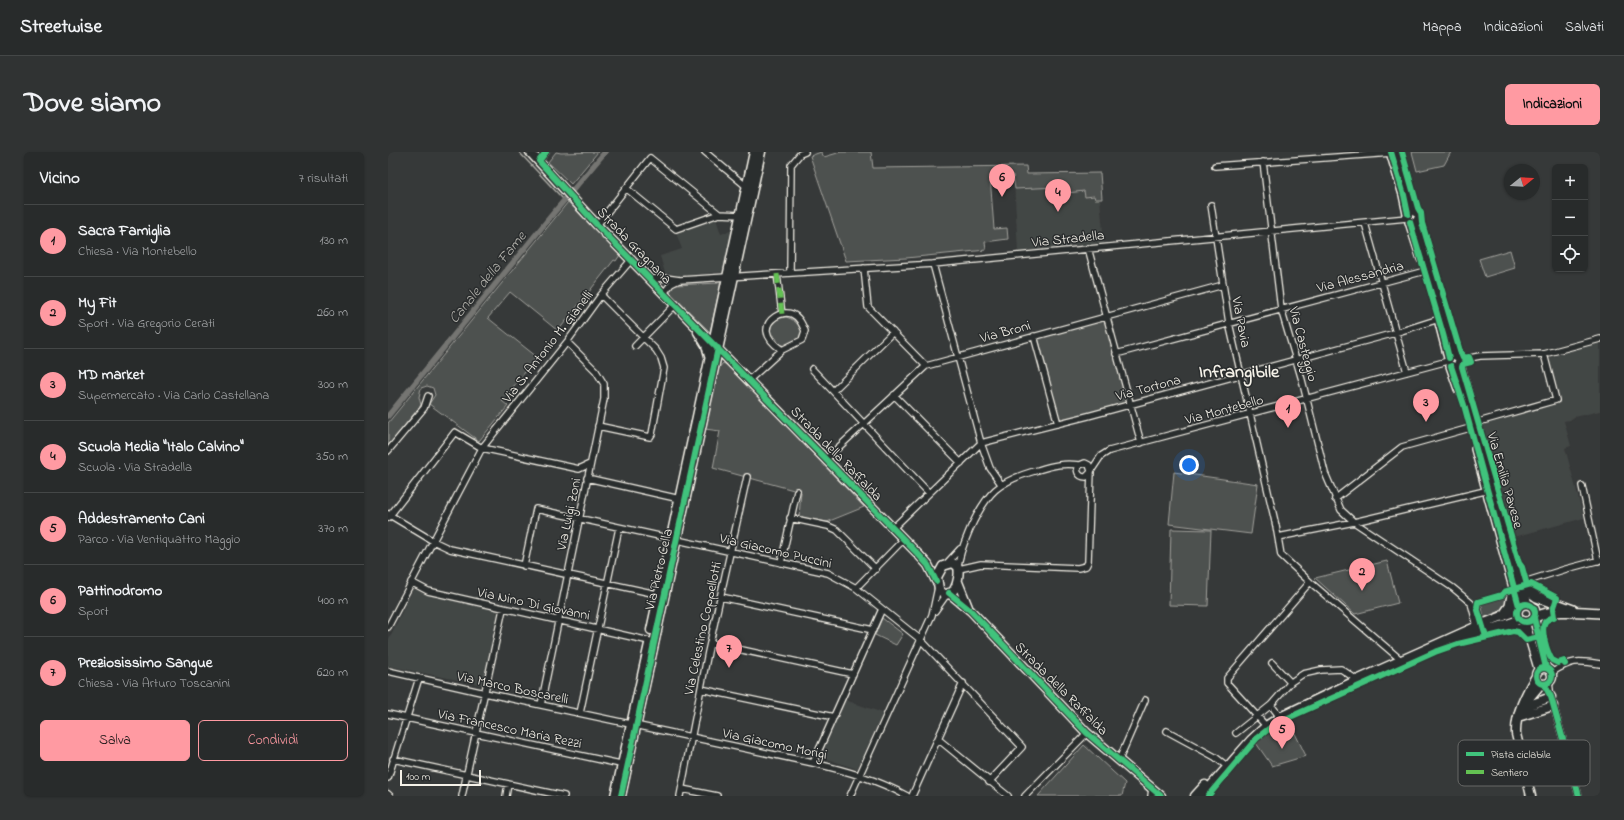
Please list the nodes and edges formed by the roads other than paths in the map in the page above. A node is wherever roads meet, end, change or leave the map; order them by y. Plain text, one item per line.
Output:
1 (530, 152) edge
2 (546, 152) edge
3 (706, 152) edge
4 (754, 152) edge
5 (761, 152) edge
6 (805, 152) edge
7 (1394, 152) edge
8 (539, 161) junction
9 (1263, 162) junction
10 (1215, 166) dead end
11 (747, 187) junction
12 (626, 188) junction
13 (1211, 205) dead end
14 (719, 214) junction
15 (741, 215) junction
16 (1412, 217) junction
17 (1365, 223) junction
18 (597, 225) junction
19 (1272, 231) junction
20 (1215, 237) junction
21 (1088, 248) junction
22 (632, 259) junction
23 (933, 264) junction
24 (864, 268) junction
25 (1425, 270) junction
26 (790, 273) junction
27 (777, 274) junction
28 (730, 277) junction
29 (650, 278) junction
30 (680, 280) junction
31 (1382, 282) junction
32 (1223, 285) junction
33 (664, 293) junction
34 (601, 295) junction
35 (676, 304) junction
36 (1281, 309) junction
37 (782, 314) junction
38 (1106, 316) junction
39 (1439, 319) junction
40 (692, 321) junction
41 (1229, 323) junction
42 (893, 332) junction
43 (1395, 333) junction
44 (643, 336) junction
45 (1034, 336) junction
46 (1600, 339) edge
47 (566, 342) junction
48 (715, 345) junction
49 (635, 346) dead end
50 (782, 350) junction
51 (1116, 354) junction
52 (1544, 354) junction
53 (957, 356) junction
54 (709, 358) junction
55 (1296, 359) junction
56 (730, 361) junction
57 (1454, 361) junction
58 (713, 366) junction
59 (926, 366) junction
60 (812, 369) dead end
61 (1407, 372) junction
62 (1241, 375) junction
63 (749, 380) junction
64 (832, 392) junction
65 (894, 395) junction
66 (428, 396) dead end
67 (1307, 400) junction
68 (1130, 404) junction
69 (1250, 414) junction
70 (864, 424) junction
71 (1058, 424) junction
72 (598, 426) junction
73 (1472, 426) junction
74 (980, 443) junction
75 (1141, 443) junction
76 (482, 448) junction
77 (388, 451) edge
78 (1101, 456) junction
79 (826, 459) junction
80 (961, 463) junction
81 (1067, 463) junction
82 (590, 464) junction
83 (1087, 464) junction
84 (1080, 465) junction
85 (1078, 472) junction
86 (1091, 472) junction
87 (747, 477) dead end
88 (1084, 477) junction
89 (587, 478) junction
90 (1001, 484) junction
91 (1582, 486) dead end
92 (1090, 487) junction
93 (1490, 490) junction
94 (797, 491) dead end
95 (929, 493) junction
96 (1335, 498) junction
97 (680, 499) junction
98 (389, 516) edge
99 (790, 518) junction
100 (579, 519) junction
101 (1354, 522) junction
102 (619, 528) junction
103 (893, 528) junction
104 (1278, 537) junction
105 (674, 539) junction
106 (904, 539) junction
107 (433, 541) junction
108 (964, 544) junction
109 (731, 552) junction
110 (1599, 561) edge
111 (781, 563) junction
112 (928, 565) junction
113 (945, 565) junction
114 (524, 566) junction
115 (876, 569) junction
116 (959, 574) junction
117 (568, 576) junction
118 (411, 582) junction
119 (1310, 582) junction
120 (606, 584) junction
121 (937, 584) junction
122 (1518, 584) junction
123 (856, 588) junction
124 (948, 594) junction
125 (662, 595) junction
126 (721, 597) junction
127 (1523, 606) junction
128 (1566, 608) junction
129 (503, 609) junction
130 (882, 609) junction
131 (970, 611) junction
132 (1579, 611) junction
133 (1600, 613) edge
134 (932, 615) junction
135 (1504, 616) junction
136 (1534, 618) junction
137 (558, 620) junction
138 (1522, 622) junction
139 (1478, 626) junction
140 (388, 627) edge
141 (598, 629) junction
142 (873, 630) junction
143 (1466, 638) junction
144 (921, 640) junction
145 (1530, 640) junction
146 (652, 641) junction
147 (710, 643) junction
148 (1435, 646) junction
149 (1401, 660) junction
150 (1272, 663) dead end
151 (1600, 664) edge
152 (388, 671) edge
153 (1543, 672) junction
154 (853, 674) junction
155 (419, 678) junction
156 (1357, 680) junction
157 (1290, 682) junction
158 (963, 683) junction
159 (1545, 684) junction
160 (701, 689) junction
161 (485, 693) junction
162 (1551, 698) junction
163 (1145, 700) dead end
164 (541, 705) junction
165 (1271, 705) junction
166 (1553, 706) junction
167 (1521, 708) junction
168 (388, 714) edge
169 (580, 714) junction
170 (1258, 716) junction
171 (834, 717) junction
172 (1280, 717) junction
173 (1518, 717) junction
174 (407, 718) junction
175 (634, 725) junction
176 (1265, 725) junction
177 (1167, 732) dead end
178 (1087, 733) junction
179 (476, 734) junction
180 (1236, 734) dead end
181 (691, 737) junction
182 (938, 739) junction
183 (1517, 740) edge
184 (1563, 740) edge
185 (393, 760) junction
186 (1119, 760) junction
187 (813, 763) junction
188 (625, 765) junction
189 (1226, 765) junction
190 (467, 775) junction
191 (860, 775) junction
192 (388, 778) edge
193 (989, 782) junction
194 (508, 784) junction
195 (1529, 786) edge
196 (1576, 786) edge
197 (682, 789) junction
198 (1151, 792) edge
199 (462, 796) edge
200 (506, 796) edge
201 (564, 796) edge
202 (615, 796) edge
203 (621, 796) edge
204 (680, 796) edge
205 (717, 796) edge
206 (850, 796) edge
207 (908, 796) edge
208 (912, 796) edge
209 (1008, 796) edge
210 (1025, 796) edge
211 (1161, 796) edge
212 (1195, 796) edge
213 (1202, 796) edge
214 (1531, 796) edge
215 (1579, 796) edge

1 - 8 main road, Strada Gragnana
2 - 8 street
3 - 11 street
4 - 11 main road
5 - 28 main road
6 - 26 street
7 - 9 street
7 - 16 main road, Via Emilia Pavese
8 - 18 main road, Strada Gragnana
9 - 10 street
9 - 19 street, Via Casteggio
11 - 15 main road
12 - 14 street
12 - 14 street
12 - 18 street
13 - 20 street, Via Pavia
14 - 15 street
15 - 28 main road
16 - 17 street, Via Stradella
16 - 25 main road, Via Emilia Pavese
16 - 57 main road, Via Emilia Pavese
17 - 19 street, Via Stradella
17 - 31 street
18 - 22 main road, Strada Gragnana
19 - 20 street, Via Stradella
19 - 36 street, Via Casteggio
20 - 21 street, Via Stradella
20 - 32 street, Via Pavia
21 - 23 street, Via Stradella
21 - 38 street
22 - 29 main road, Strada Gragnana
22 - 34 street, Via S. Antonio M. Gianelli
23 - 24 street, Via Stradella
23 - 53 street
24 - 26 street, Via Stradella
24 - 42 street
25 - 31 street, Via Alessandria
25 - 39 main road, Via Emilia Pavese
26 - 27 street, Via Stradella
27 - 28 street, Via Stradella
27 - 37 street
28 - 30 street, Via Stradella
28 - 48 main road, Via Pietro Cella
29 - 30 street, Via Stradella
29 - 33 main road, Strada Gragnana
30 - 33 street
31 - 36 street, Via Alessandria
31 - 43 street
32 - 38 street, Via Broni
32 - 41 street, Via Pavia
33 - 35 main road, Strada Gragnana
34 - 44 street
34 - 47 street, Via S. Antonio M. Gianelli
35 - 40 main road, Strada Gragnana
35 - 44 street
36 - 41 street, Via Alessandria
36 - 55 street, Via Casteggio
37 - 50 street
37 - 50 street
38 - 45 street, Via Broni
38 - 51 street
39 - 43 street, Via Tortona
39 - 57 main road, Via Emilia Pavese
40 - 48 main road, Strada Gragnana
40 - 54 main road
41 - 51 street, Via Alessandria
41 - 62 street, Via Pavia
42 - 59 street
42 - 64 street
43 - 55 street, Via Tortona
43 - 61 street
44 - 49 street
44 - 72 street
45 - 53 street, Via Broni
45 - 71 street
46 - 52 street, Via Montebello
47 - 72 street, Via Luigi Zoni
47 - 76 street, Via S. Antonio M. Gianelli
48 - 54 main road, Via Pietro Cella
48 - 56 main road, Strada della Raffalda
48 - 58 main road, Via Pietro Cella
50 - 63 street
51 - 68 street
52 - 57 street, Via Montebello
52 - 73 street
53 - 59 street, Via Broni
53 - 74 street
54 - 97 main road, Via Pietro Cella
55 - 62 street, Via Tortona
55 - 67 street, Via Casteggio
56 - 58 main road
56 - 63 main road, Strada della Raffalda
57 - 61 street, Via Montebello
57 - 73 main road, Via Emilia Pavese
58 - 105 main road, Via Pietro Cella
59 - 65 street, Via Broni
60 - 64 street
61 - 67 street, Via Montebello
62 - 68 street, Via Tortona
62 - 69 street, Via Pavia
63 - 79 main road, Strada della Raffalda
64 - 70 street
65 - 70 street, Via Broni
65 - 80 street
66 - 77 street
67 - 69 street, Via Montebello
67 - 96 street, Via Casteggio
68 - 71 street, Via Tortona
68 - 75 street
69 - 75 street, Via Montebello
69 - 104 street, Via Pavia
70 - 79 street, Via Broni
70 - 95 street
71 - 74 street, Via Tortona
72 - 82 street, Via Luigi Zoni
73 - 93 main road, Via Emilia Pavese
73 - 96 street
74 - 80 street
74 - 90 street
75 - 78 street, Via Montebello
76 - 82 street
76 - 98 street
76 - 107 street, Via S. Antonio M. Gianelli
78 - 83 street, Via Montebello
78 - 86 street
79 - 103 main road, Strada della Raffalda
80 - 95 street
81 - 84 street
81 - 85 street
81 - 90 street
82 - 89 street, Via Luigi Zoni
83 - 84 street
83 - 86 street
84 - 85 street
85 - 88 street
86 - 88 street
86 - 92 street
87 - 109 street, Via Celestino Coppellotti
88 - 92 street
89 - 97 street
89 - 100 street, Via Luigi Zoni
90 - 108 street
91 - 110 street
92 - 116 street
93 - 101 street
93 - 122 main road, Via Emilia Pavese
94 - 99 street
95 - 103 street
96 - 101 street, Via Casteggio
97 - 105 main road, Via Pietro Cella
98 - 107 street
99 - 111 street
99 - 115 street
100 - 102 street, Via Giacomo Puccini
100 - 114 street, Via Giacomo Puccini
100 - 117 street, Via Luigi Zoni
101 - 104 street
101 - 139 street, Via Casteggio
102 - 105 street, Via Giacomo Puccini
102 - 120 street
103 - 106 main road, Strada della Raffalda
104 - 119 street, Via Pavia
105 - 109 street, Via Giacomo Puccini
105 - 125 main road, Via Pietro Cella
106 - 112 main road, Strada della Raffalda
106 - 115 street
107 - 114 street
107 - 118 street, Via S. Antonio M. Gianelli
108 - 113 street
108 - 116 street
109 - 111 street, Via Giacomo Puccini
109 - 126 street, Via Celestino Coppellotti
110 - 122 street
111 - 123 street, Via Giacomo Puccini
112 - 113 main road
112 - 121 main road, Strada della Raffalda
113 - 116 main road
113 - 121 main road
114 - 117 street
115 - 123 street
116 - 124 main road
116 - 131 main road, Strada della Raffalda
117 - 120 street
117 - 137 street, Via Luigi Zoni
118 - 129 street, Via Nino Di Giovanni
118 - 140 street, Via S. Antonio M. Gianelli
119 - 149 street, Via Pavia
119 - 170 street
120 - 125 street
120 - 141 street
121 - 124 main road, Strada della Raffalda
121 - 134 street
122 - 127 main road, Via Emilia Pavese
122 - 128 main road
122 - 135 main road
123 - 130 street, Via Giacomo Puccini
124 - 131 main road, Strada della Raffalda
124 - 134 street
125 - 146 main road, Via Pietro Cella
126 - 142 street
126 - 147 street, Via Celestino Coppellotti
127 - 128 main road
127 - 135 main road
127 - 136 main road
127 - 138 main road
128 - 132 main road
129 - 137 street, Via Nino Di Giovanni
129 - 161 street
130 - 142 street
130 - 144 street, Via Giacomo Puccini
131 - 178 main road, Strada della Raffalda
132 - 133 main road
132 - 136 main road
134 - 144 street
135 - 139 main road
136 - 138 main road
136 - 153 main road
137 - 141 street, Via Nino Di Giovanni
137 - 164 street, Via Luigi Zoni
138 - 143 main road
138 - 145 main road
139 - 148 main road
141 - 146 street, Via Nino Di Giovanni
141 - 169 street
142 - 154 street
143 - 145 main road
143 - 148 main road
144 - 158 street, Via Giacomo Puccini
144 - 191 street
145 - 153 main road
146 - 175 main road, Via Pietro Cella
147 - 154 street
147 - 160 street, Via Celestino Coppellotti
148 - 149 main road
149 - 156 main road
150 - 157 street
151 - 153 street
152 - 155 street, Via Marco Boscarelli
153 - 159 main road
153 - 159 main road
153 - 167 main road
154 - 171 street
155 - 161 street, Via Marco Boscarelli
155 - 174 street
156 - 157 street
156 - 172 main road
157 - 165 street
158 - 182 street
158 - 193 street, Via Giacomo Puccini
159 - 162 street
159 - 167 main road
160 - 171 street
160 - 181 street, Via Celestino Coppellotti
161 - 164 street, Via Marco Boscarelli
161 - 179 street
162 - 166 street
162 - 167 main road
163 - 186 street
164 - 169 street, Via Marco Boscarelli
165 - 170 street
165 - 172 street
166 - 173 main road
166 - 184 street
167 - 173 main road
168 - 174 street, Via Francesco Maria Rezzi
169 - 175 street, Via Marco Boscarelli
170 - 176 street
170 - 180 street
171 - 187 street
172 - 176 main road
173 - 183 main road
174 - 179 street, Via Francesco Maria Rezzi
174 - 185 street
175 - 181 street, Via Giacomo Morigi
175 - 188 main road, Via Pietro Cella
176 - 189 main road
177 - 189 street
178 - 186 main road, Strada della Raffalda
178 - 210 street
179 - 188 street, Via Francesco Maria Rezzi
179 - 190 street
181 - 187 street, Via Giacomo Morigi
181 - 197 street, Via Celestino Coppellotti
182 - 193 street
182 - 208 street
185 - 190 street
185 - 192 street
186 - 198 main road, Strada della Raffalda
187 - 191 street, Via Giacomo Morigi
188 - 202 main road, Via Pietro Cella
188 - 203 main road, Via Pietro Cella
189 - 212 main road
189 - 213 main road
190 - 194 street
190 - 199 street
191 - 206 street
191 - 207 street, Via Giacomo Morigi
193 - 209 street
194 - 200 street
194 - 201 street
195 - 214 main road
196 - 215 street
197 - 204 street, Via Celestino Coppellotti
197 - 205 street
198 - 211 main road, Strada della Raffalda

